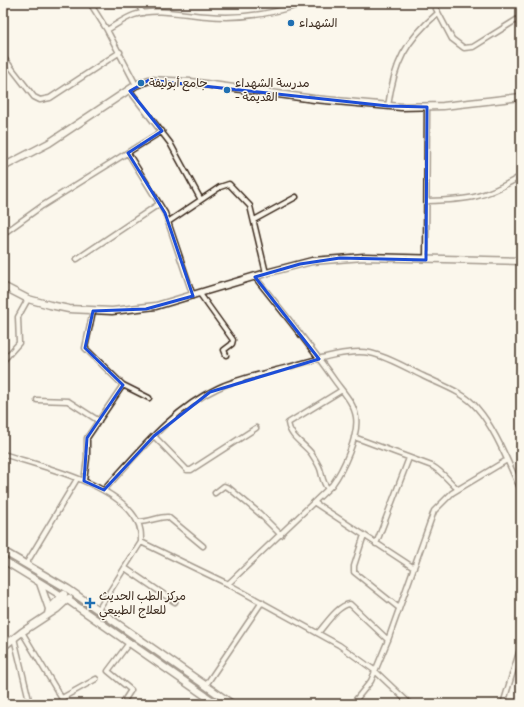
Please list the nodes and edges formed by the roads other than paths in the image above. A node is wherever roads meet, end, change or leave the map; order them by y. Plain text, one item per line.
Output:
1 (90, 3) edge
2 (137, 3) edge
3 (304, 3) edge
4 (433, 3) edge
5 (143, 13) junction
6 (438, 13) junction
7 (521, 17) edge
8 (107, 30) junction
9 (120, 52) junction
10 (3, 57) edge
11 (136, 85) junction
12 (130, 91) junction
13 (521, 97) edge
14 (388, 106) junction
15 (427, 107) junction
16 (162, 132) junction
17 (128, 153) junction
18 (3, 167) edge
19 (521, 176) edge
20 (296, 197) dead end
21 (201, 200) junction
22 (427, 201) junction
23 (159, 204) junction
24 (254, 220) junction
25 (168, 222) junction
26 (3, 234) edge
27 (77, 259) dead end
28 (426, 260) junction
29 (521, 261) edge
30 (266, 273) junction
31 (255, 277) junction
32 (3, 286) edge
33 (200, 294) junction
34 (193, 296) junction
35 (28, 299) junction
36 (93, 311) junction
37 (226, 355) dead end
38 (320, 359) junction
39 (3, 361) edge
40 (123, 385) junction
41 (342, 390) junction
42 (149, 398) dead end
43 (37, 400) dead end
44 (99, 421) junction
45 (256, 428) dead end
46 (154, 436) junction
47 (354, 437) junction
48 (3, 454) edge
49 (409, 458) junction
50 (507, 460) junction
51 (77, 479) junction
52 (84, 481) junction
53 (328, 489) junction
54 (458, 489) junction
55 (104, 490) junction
56 (521, 490) edge
57 (215, 493) dead end
58 (315, 503) junction
59 (138, 522) junction
60 (281, 535) junction
61 (364, 535) junction
62 (141, 542) junction
63 (376, 544) junction
64 (203, 546) dead end
65 (3, 551) edge
66 (3, 560) edge
67 (26, 564) junction
68 (125, 568) junction
69 (414, 568) junction
70 (39, 582) junction
71 (228, 584) junction
72 (68, 590) junction
73 (74, 594) junction
74 (65, 598) junction
75 (175, 602) dead end
76 (262, 602) junction
77 (399, 608) junction
78 (57, 609) junction
79 (80, 610) junction
80 (98, 610) junction
81 (49, 611) junction
82 (22, 632) junction
83 (318, 633) junction
84 (14, 638) junction
85 (388, 640) junction
86 (129, 643) junction
87 (521, 646) edge
88 (3, 647) edge
89 (374, 670) junction
90 (96, 679) dead end
91 (206, 685) junction
92 (62, 698) junction
93 (354, 702) dead end
94 (30, 704) edge
95 (65, 704) edge
96 (122, 704) edge
97 (217, 704) edge
98 (232, 704) edge
99 (410, 704) edge
100 (503, 704) edge

1 - 8 street
2 - 5 street
3 - 5 street
4 - 6 street
5 - 8 street
6 - 7 street
6 - 14 street
8 - 9 street
9 - 10 street
9 - 11 street
11 - 12 street
11 - 14 street
12 - 16 street
12 - 18 street
13 - 15 street
14 - 15 street
15 - 22 street
16 - 17 street
16 - 21 street
17 - 23 street
17 - 26 street
19 - 22 street
20 - 24 street
21 - 24 street
21 - 25 street
22 - 28 street
23 - 25 street
23 - 27 street
24 - 30 street
25 - 34 street
28 - 29 street
28 - 30 street
30 - 31 street
31 - 33 street
31 - 38 street
32 - 35 street
33 - 34 street
33 - 37 street
34 - 36 street
35 - 36 street
35 - 39 street
36 - 40 street
38 - 41 street
38 - 46 street
38 - 50 street
40 - 42 street
40 - 44 street
41 - 47 street
41 - 53 street
43 - 44 street
44 - 52 street
45 - 46 street
46 - 55 street
47 - 49 street
47 - 53 street
48 - 51 street
49 - 54 street
49 - 63 street
50 - 54 street
50 - 56 street
51 - 52 street
51 - 67 street
52 - 55 street
53 - 58 street
54 - 69 street
55 - 59 street
57 - 60 street
58 - 60 street
58 - 61 street
59 - 62 street
59 - 64 street
60 - 71 street
61 - 63 street
61 - 77 street
62 - 68 street
62 - 71 street
63 - 69 street
65 - 67 street
66 - 70 street
67 - 72 street
68 - 75 street
68 - 80 street
69 - 77 street
70 - 74 street
70 - 81 street
71 - 76 street
72 - 73 street
72 - 74 street
73 - 74 street
73 - 80 street
74 - 78 street
74 - 79 street
74 - 81 street
76 - 83 street
76 - 91 street
77 - 85 street
78 - 79 street
78 - 81 street
79 - 86 street
80 - 91 street
81 - 82 street
82 - 84 street
82 - 92 street
83 - 85 street
83 - 89 street
84 - 88 street
84 - 94 street
85 - 89 street
86 - 96 street
86 - 97 street
87 - 100 street
89 - 93 street
89 - 99 street
90 - 92 street
91 - 98 street
92 - 95 street

